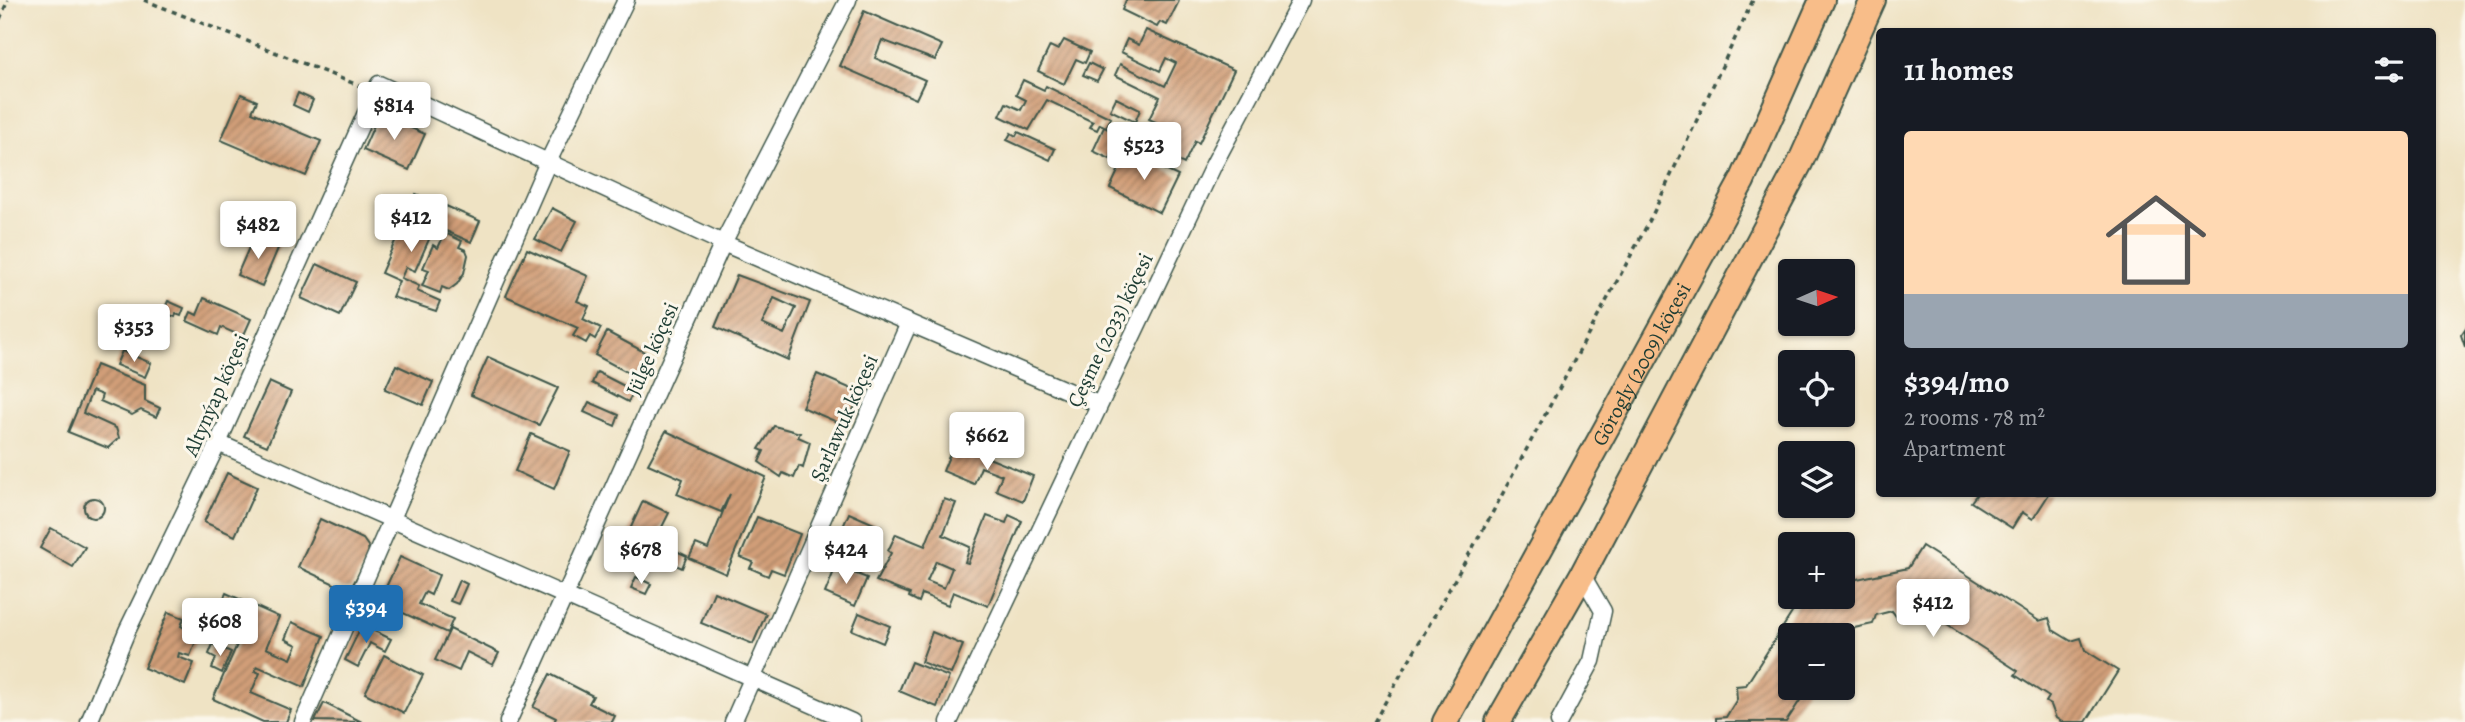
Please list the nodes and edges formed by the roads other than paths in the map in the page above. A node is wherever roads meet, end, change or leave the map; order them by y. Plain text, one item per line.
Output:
1 (626, 0) edge
2 (848, 0) edge
3 (1301, 0) edge
4 (1822, 0) edge
5 (1872, 0) edge
6 (548, 163) junction
7 (723, 243) junction
8 (909, 323) junction
9 (1098, 404) junction
10 (218, 443) junction
11 (395, 519) junction
12 (1582, 575) junction
13 (565, 594) junction
14 (753, 678) junction
15 (89, 722) edge
16 (303, 722) edge
17 (509, 722) edge
18 (733, 722) edge
19 (852, 722) edge
20 (950, 722) edge
21 (1445, 722) edge
22 (1498, 722) edge
23 (1559, 722) edge

1 - 6 street
2 - 7 street, Jülge köçesi
3 - 9 street, Çeşme (2033) köçesi
4 - 21 main road, Görogly (2009) köçesi
5 - 12 main road, Görogly (2009) köçesi
6 - 7 street
6 - 10 street, Altynýap köçesi
6 - 11 street
7 - 8 street
7 - 13 street, Jülge köçesi
8 - 9 street
8 - 14 street, Şarlawuk köçesi
9 - 20 street, Çeşme (2033) köçesi
10 - 11 street
10 - 15 street, Altynýap köçesi
11 - 13 street
11 - 16 street
12 - 22 main road, Görogly (2009) köçesi
12 - 23 street
13 - 14 street
13 - 17 street, Jülge köçesi
14 - 18 street, Şarlawuk köçesi
14 - 19 street

